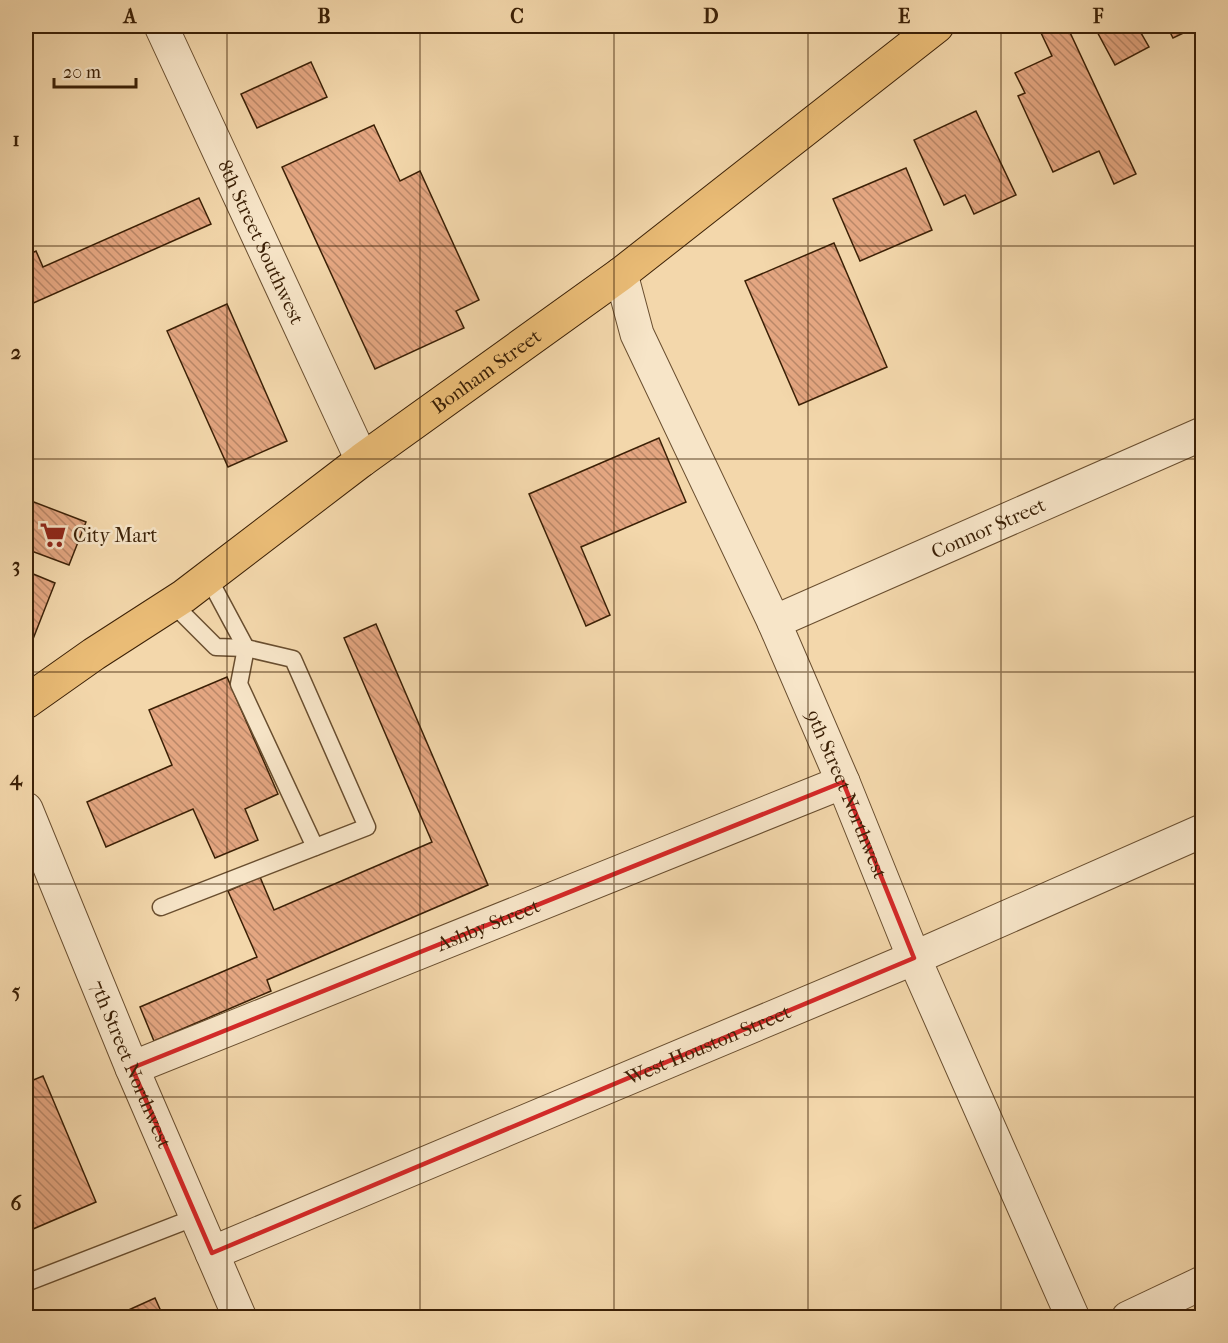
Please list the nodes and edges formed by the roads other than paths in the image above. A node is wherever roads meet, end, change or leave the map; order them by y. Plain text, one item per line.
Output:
1 (161, 26) edge
2 (937, 26) edge
3 (621, 274) junction
4 (1203, 434) edge
5 (362, 460) junction
6 (208, 577) junction
7 (172, 603) junction
8 (774, 622) junction
9 (246, 648) junction
10 (26, 702) edge
11 (843, 782) junction
12 (26, 809) edge
13 (1203, 831) edge
14 (315, 847) junction
15 (161, 907) dead end
16 (914, 958) junction
17 (132, 1068) junction
18 (196, 1217) junction
19 (212, 1253) junction
20 (26, 1283) edge
21 (1203, 1283) edge
22 (240, 1317) edge
23 (1073, 1317) edge
24 (1128, 1317) edge

1 - 5 street, 8th Street Southwest
2 - 3 main road, Bonham Street
3 - 5 main road, Bonham Street
3 - 8 street, 9th Street Northwest
4 - 8 street, Connor Street
5 - 6 main road, Bonham Street
6 - 7 main road, Bonham Street
6 - 9 lane
7 - 9 lane
7 - 10 main road, Bonham Street
8 - 11 street, 9th Street Northwest
9 - 14 lane
9 - 14 lane
11 - 16 street, 9th Street Northwest
11 - 17 street, Ashby Street
12 - 17 street, 7th Street Northwest
13 - 16 street, West Houston Street
14 - 15 lane
16 - 19 street, West Houston Street
16 - 23 street, 9th Street Northwest
17 - 18 street, 7th Street Northwest
18 - 19 street, 7th Street Northwest
18 - 20 lane
19 - 22 street, 7th Street Northwest
21 - 24 street

